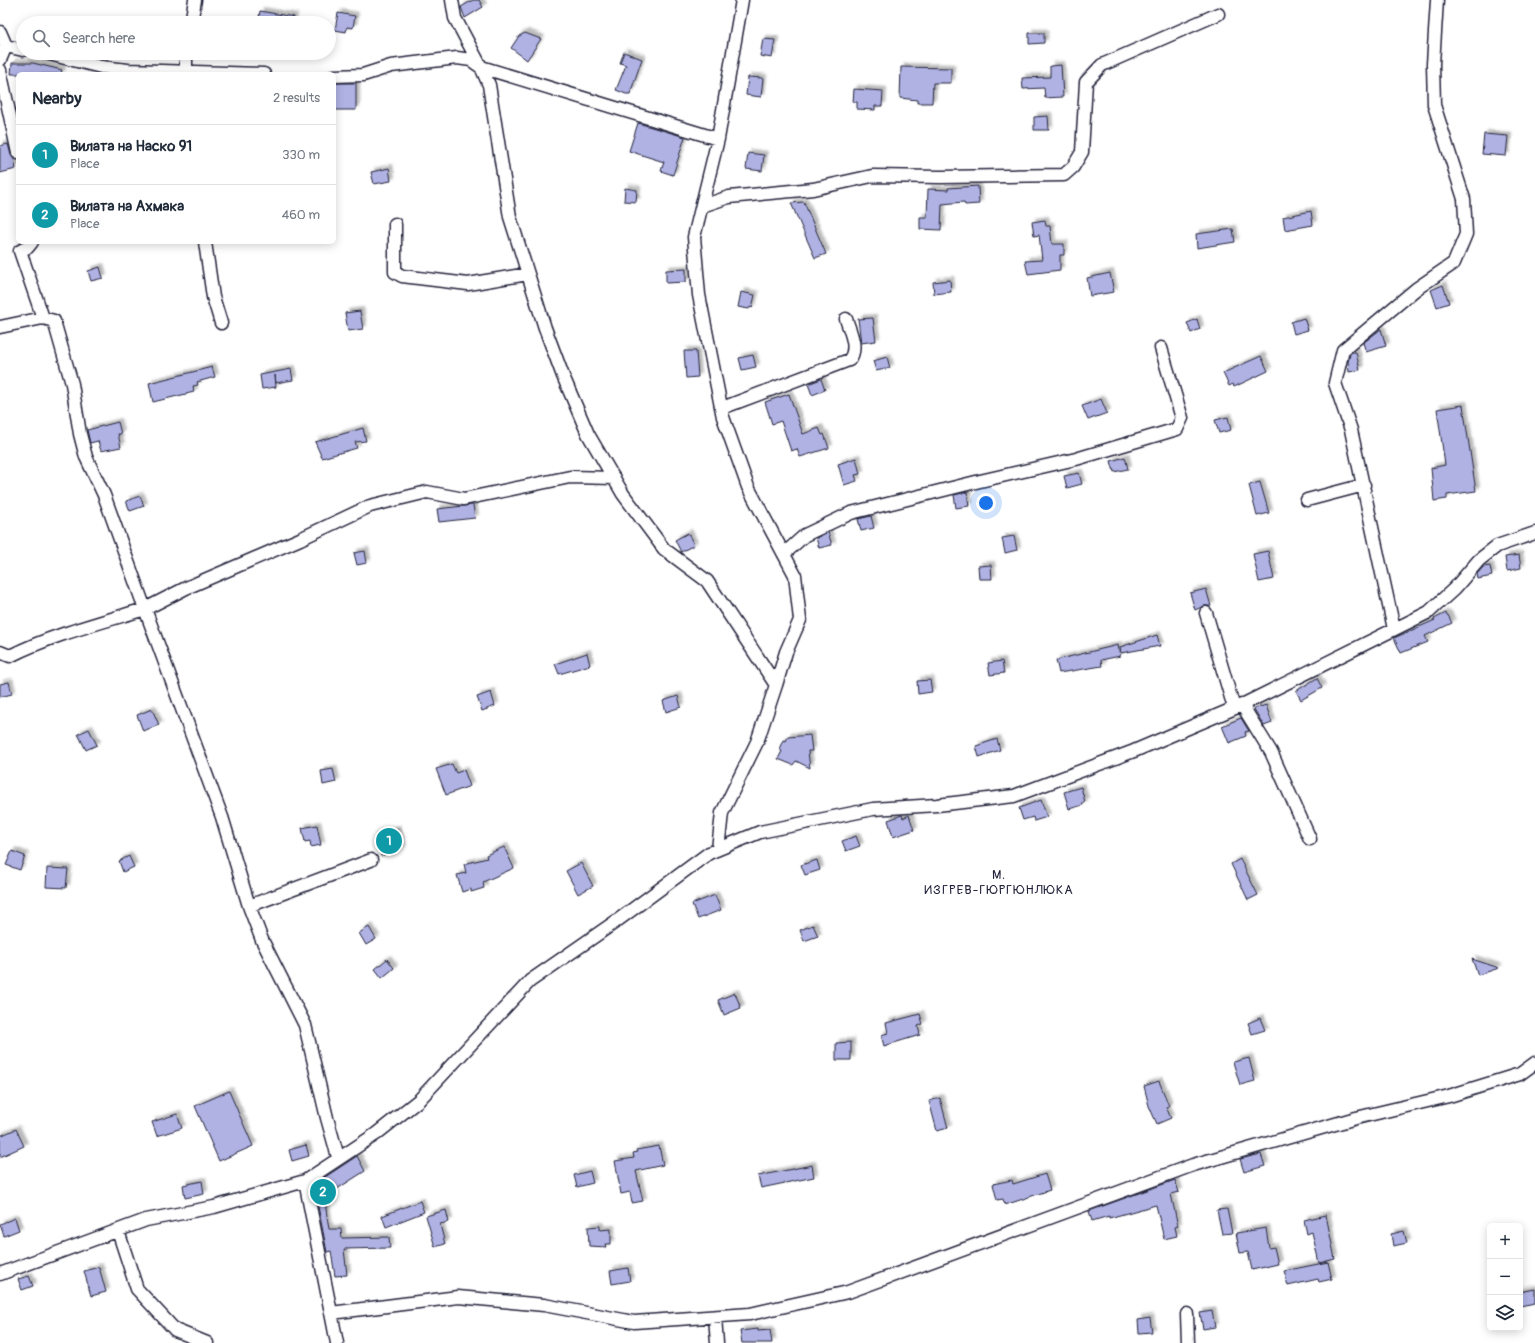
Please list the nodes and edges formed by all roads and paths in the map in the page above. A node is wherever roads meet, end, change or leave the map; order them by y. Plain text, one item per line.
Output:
1 (195, 0) edge
2 (452, 0) edge
3 (742, 0) edge
4 (1437, 0) edge
5 (1218, 14) dead end
6 (192, 16) edge
7 (0, 32) edge
8 (6, 46) junction
9 (16, 48) edge
10 (0, 60) edge
11 (73, 60) edge
12 (188, 60) edge
13 (481, 67) junction
14 (0, 70) edge
15 (170, 72) edge
16 (191, 72) edge
17 (336, 76) edge
18 (718, 139) junction
19 (16, 144) edge
20 (702, 206) junction
21 (395, 224) dead end
22 (30, 244) edge
23 (205, 244) edge
24 (528, 274) junction
25 (42, 318) junction
26 (846, 319) dead end
27 (221, 323) dead end
28 (0, 326) edge
29 (1161, 348) dead end
30 (722, 408) junction
31 (614, 478) junction
32 (1364, 485) junction
33 (1307, 500) dead end
34 (1535, 533) edge
35 (784, 554) junction
36 (145, 609) junction
37 (1206, 613) dead end
38 (1394, 629) junction
39 (0, 652) edge
40 (776, 685) junction
41 (1238, 707) junction
42 (1310, 839) dead end
43 (718, 849) junction
44 (371, 860) dead end
45 (249, 906) junction
46 (1535, 1063) edge
47 (338, 1157) junction
48 (304, 1181) junction
49 (118, 1231) junction
50 (0, 1274) edge
51 (331, 1313) junction
52 (1187, 1314) dead end
53 (715, 1316) junction
54 (207, 1343) edge
55 (337, 1343) edge
56 (717, 1343) edge
57 (1188, 1343) edge

1 - 6 street
2 - 13 street
3 - 18 street
4 - 32 street
5 - 20 street
7 - 8 street
8 - 9 street
8 - 10 street
11 - 15 street
12 - 16 street
13 - 17 street
13 - 18 street
13 - 24 street
14 - 19 street
18 - 20 street
20 - 30 street
21 - 24 street
22 - 25 street
23 - 27 street
24 - 31 street
25 - 28 street
25 - 36 street
26 - 30 street
29 - 35 street
30 - 35 street
31 - 36 street
31 - 40 street
32 - 33 street
32 - 38 street
34 - 38 street
35 - 40 street
36 - 39 street
36 - 45 street
37 - 41 street
38 - 41 street
40 - 43 street
41 - 42 street
41 - 43 street
43 - 47 street
44 - 45 street
45 - 47 street
46 - 53 street
47 - 48 street
48 - 49 street
48 - 51 street
49 - 50 street
49 - 54 street
51 - 53 street
51 - 55 street
52 - 57 street
53 - 56 street

